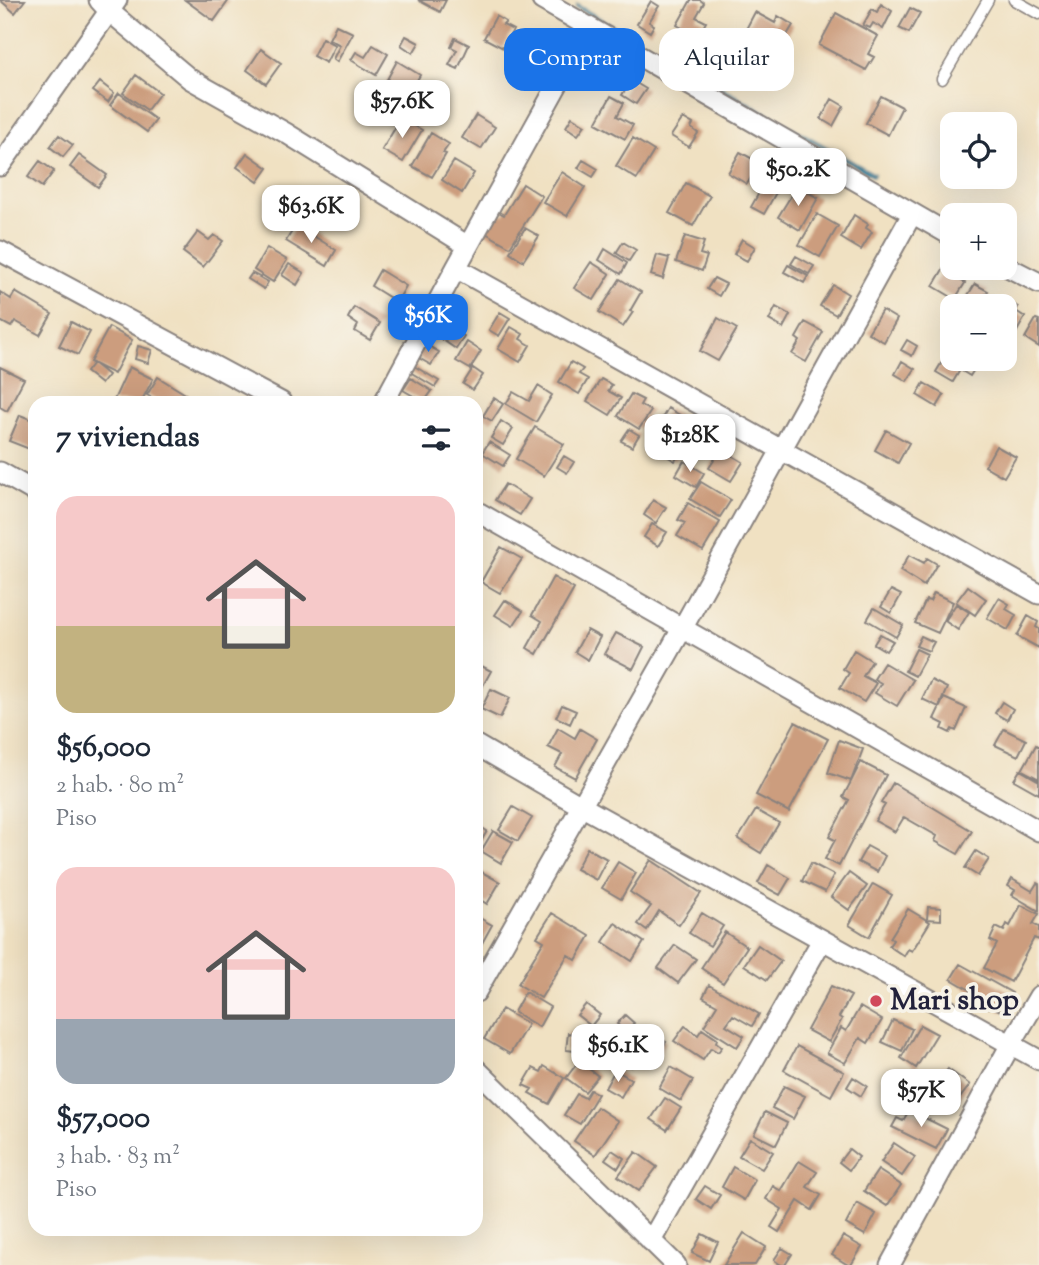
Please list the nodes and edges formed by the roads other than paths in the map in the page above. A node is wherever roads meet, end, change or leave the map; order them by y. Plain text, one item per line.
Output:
1 (988, 0) edge
2 (1014, 0) edge
3 (552, 3) edge
4 (108, 4) edge
5 (1039, 14) edge
6 (589, 28) edge
7 (645, 60) edge
8 (942, 79) dead end
9 (554, 91) edge
10 (0, 166) edge
11 (912, 214) junction
12 (940, 229) edge
13 (468, 246) junction
14 (0, 251) edge
15 (456, 268) junction
16 (1017, 272) edge
17 (1039, 284) edge
18 (270, 396) edge
19 (387, 396) edge
20 (780, 450) junction
21 (0, 472) edge
22 (28, 488) edge
23 (483, 515) edge
24 (1039, 594) edge
25 (682, 629) junction
26 (483, 749) edge
27 (581, 806) junction
28 (1039, 831) edge
29 (822, 940) junction
30 (483, 980) edge
31 (1039, 996) edge
32 (1011, 1044) junction
33 (1039, 1060) edge
34 (483, 1076) edge
35 (651, 1241) junction
36 (676, 1265) edge
37 (890, 1265) edge

1 - 8 lane
2 - 5 lane
3 - 6 street
4 - 10 street
4 - 13 street
7 - 11 street
9 - 13 street
11 - 12 street
11 - 20 street
13 - 15 street
14 - 18 street
15 - 19 street
15 - 20 street
16 - 17 street
20 - 24 street
20 - 25 street
21 - 22 street
23 - 25 street
25 - 27 street
25 - 28 street
26 - 27 street
27 - 29 street
27 - 30 street
29 - 32 street
29 - 35 street
31 - 32 street
32 - 33 street
32 - 37 street
34 - 35 street
35 - 36 street

